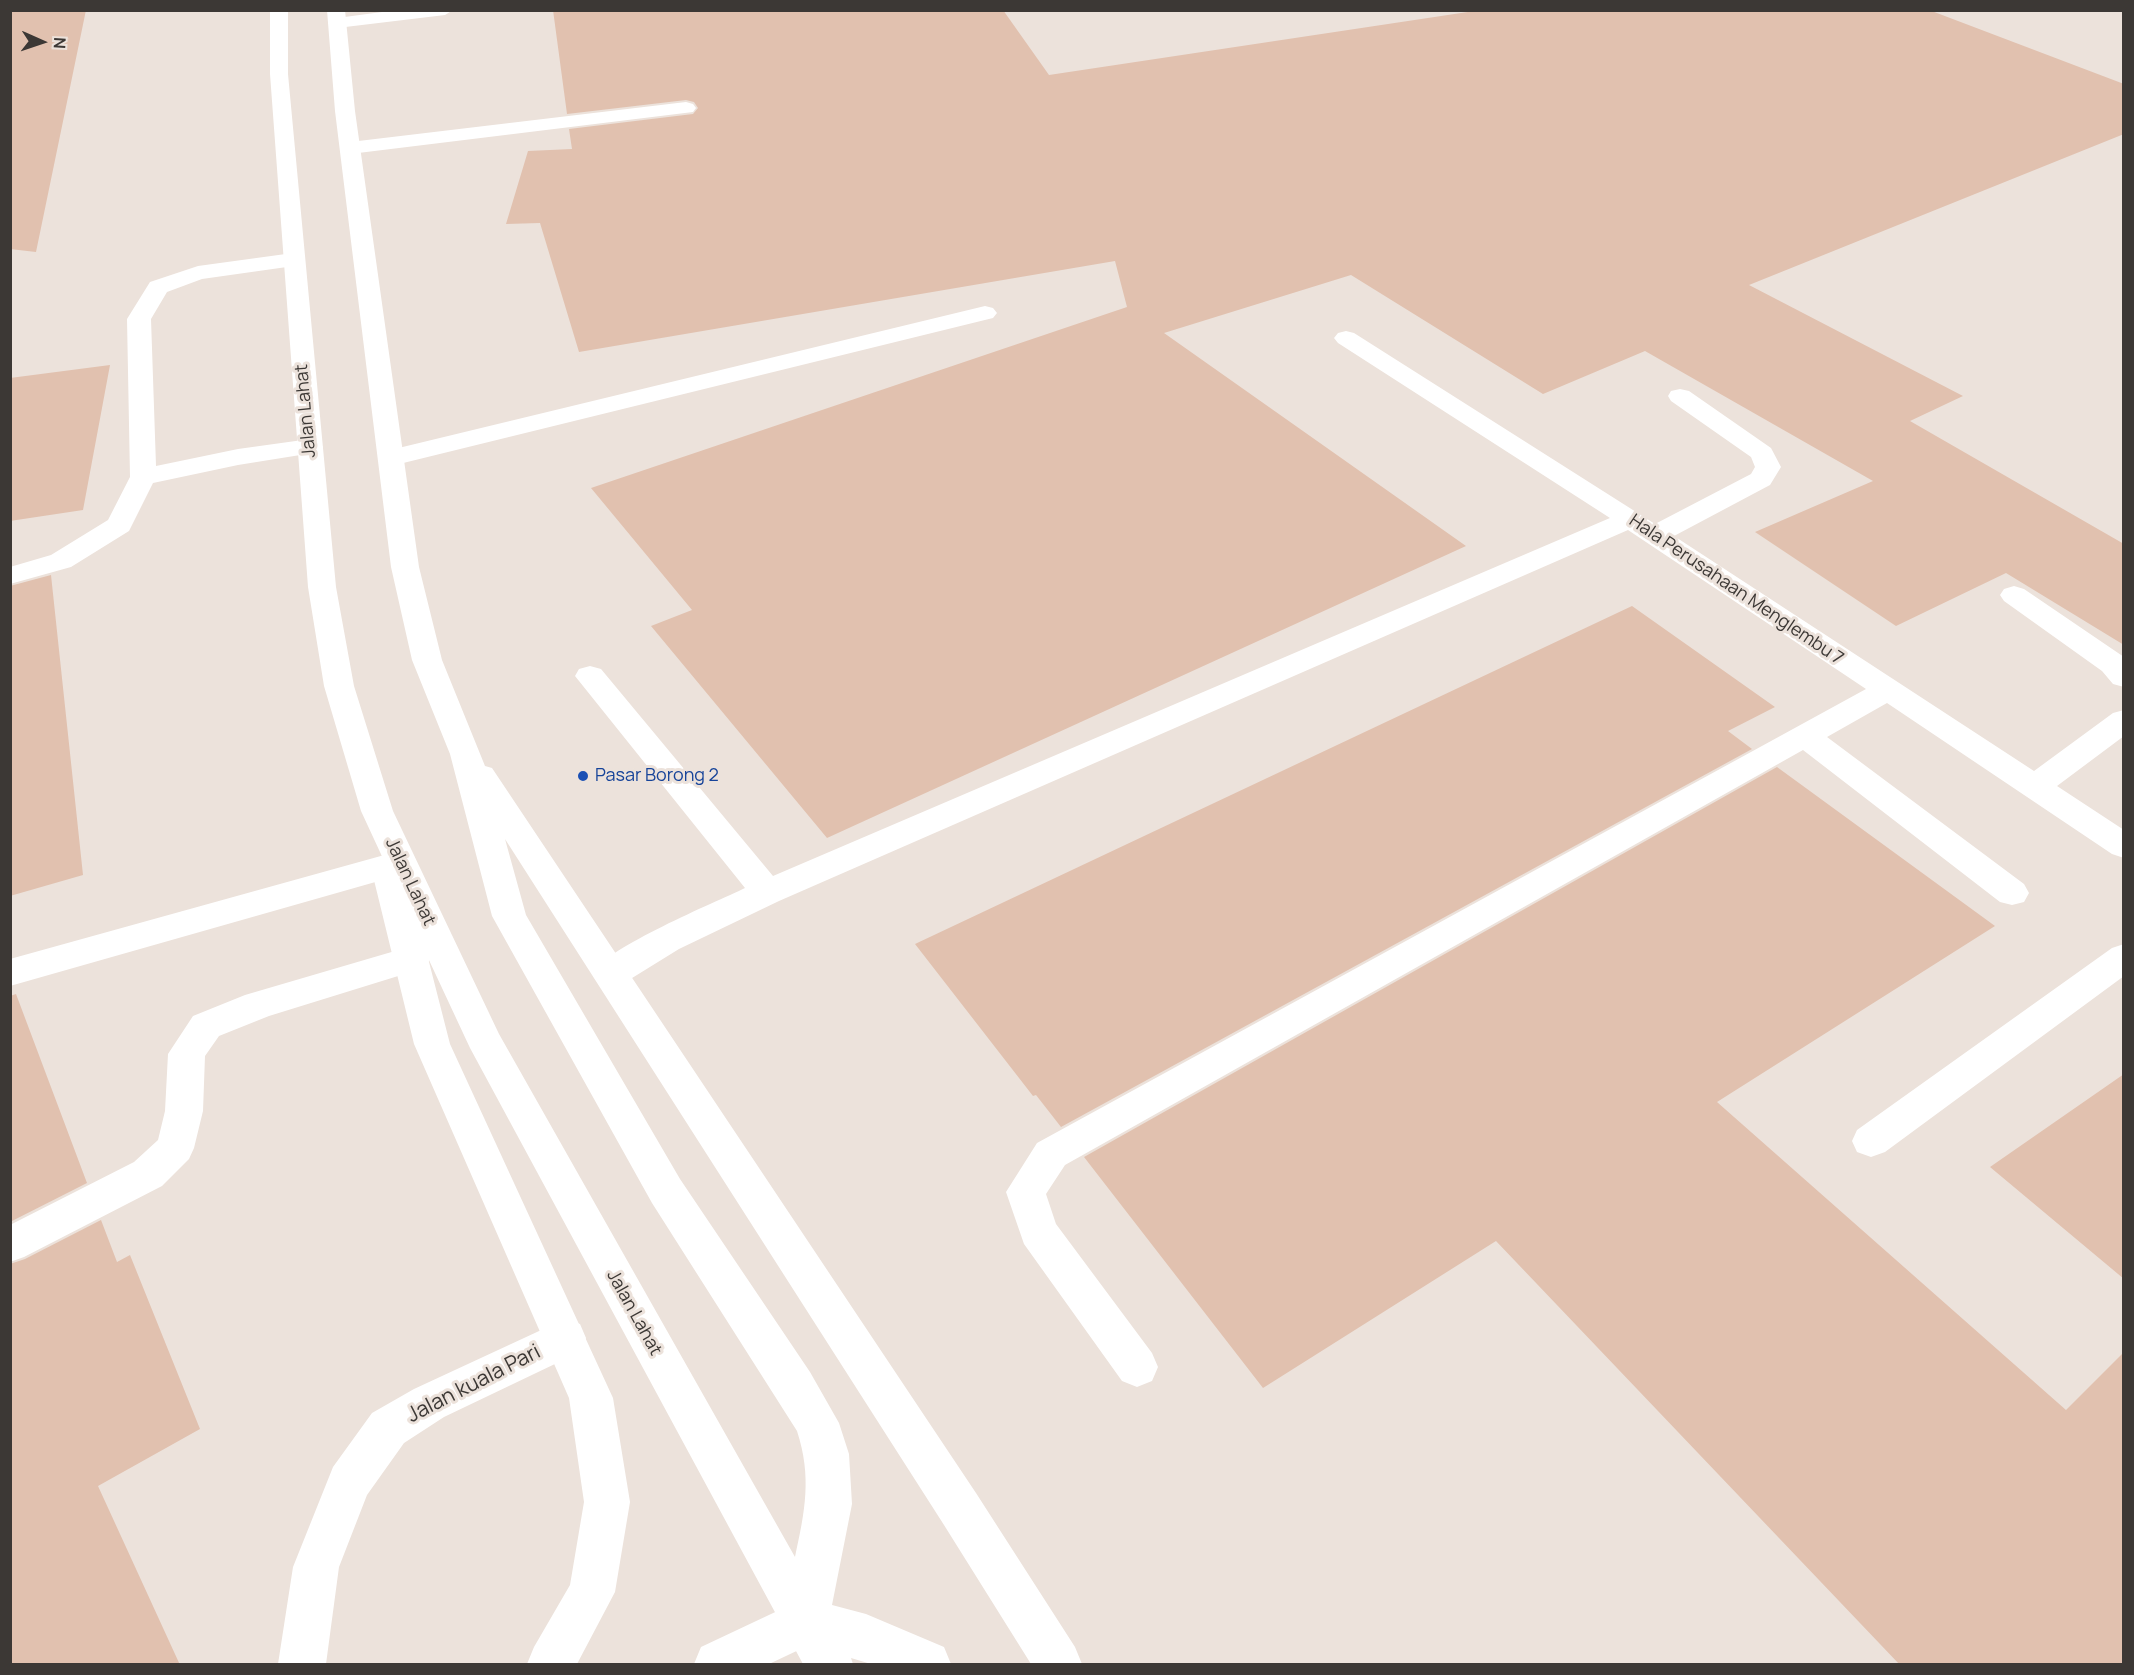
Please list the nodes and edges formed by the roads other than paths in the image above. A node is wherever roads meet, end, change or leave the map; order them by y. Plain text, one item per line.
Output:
1 (279, 10) edge
2 (445, 10) edge
3 (337, 17) edge
4 (686, 108) dead end
5 (350, 148) junction
6 (293, 260) junction
7 (984, 313) dead end
8 (1346, 338) dead end
9 (1680, 396) dead end
10 (310, 447) junction
11 (391, 458) junction
12 (143, 477) junction
13 (1642, 527) junction
14 (10, 576) edge
15 (2014, 595) dead end
16 (590, 676) dead end
17 (2124, 677) edge
18 (1887, 690) junction
19 (2124, 720) edge
20 (1804, 735) junction
21 (466, 754) junction
22 (2034, 787) junction
23 (377, 811) junction
24 (2124, 846) edge
25 (388, 866) junction
26 (767, 892) junction
27 (2012, 893) dead end
28 (2124, 957) edge
29 (412, 959) junction
30 (10, 973) edge
31 (611, 973) junction
32 (1871, 1141) dead end
33 (10, 1245) edge
34 (565, 1338) junction
35 (1137, 1367) dead end
36 (805, 1622) junction
37 (302, 1665) edge
38 (552, 1665) edge
39 (718, 1665) edge
40 (777, 1665) edge
41 (829, 1665) edge
42 (927, 1665) edge
43 (1058, 1665) edge

1 - 6 main road, Jalan Lahat
2 - 3 main road
3 - 5 main road
4 - 5 main road
5 - 11 main road
6 - 10 main road, Jalan Lahat
6 - 12 main road
7 - 11 main road
8 - 13 main road, Hala Perusahaan Menglembu 7
9 - 13 main road
10 - 12 main road
10 - 23 main road, Jalan Lahat
11 - 21 main road
12 - 14 main road
13 - 18 main road, Hala Perusahaan Menglembu 7
13 - 26 main road
15 - 17 main road
16 - 26 main road
18 - 20 main road
18 - 22 main road, Hala Perusahaan Menglembu 7
19 - 22 main road
20 - 27 main road
20 - 35 main road
21 - 31 main road
21 - 36 main road
22 - 24 main road, Hala Perusahaan Menglembu 7
23 - 25 main road
23 - 36 main road, Jalan Lahat
25 - 29 main road
25 - 30 main road
26 - 31 main road
28 - 32 main road
29 - 33 main road
29 - 34 main road
31 - 43 main road
34 - 37 main road, Jalan kuala Pari
34 - 38 main road
36 - 39 main road
36 - 40 main road
36 - 41 main road, Jalan Lahat
36 - 42 main road

